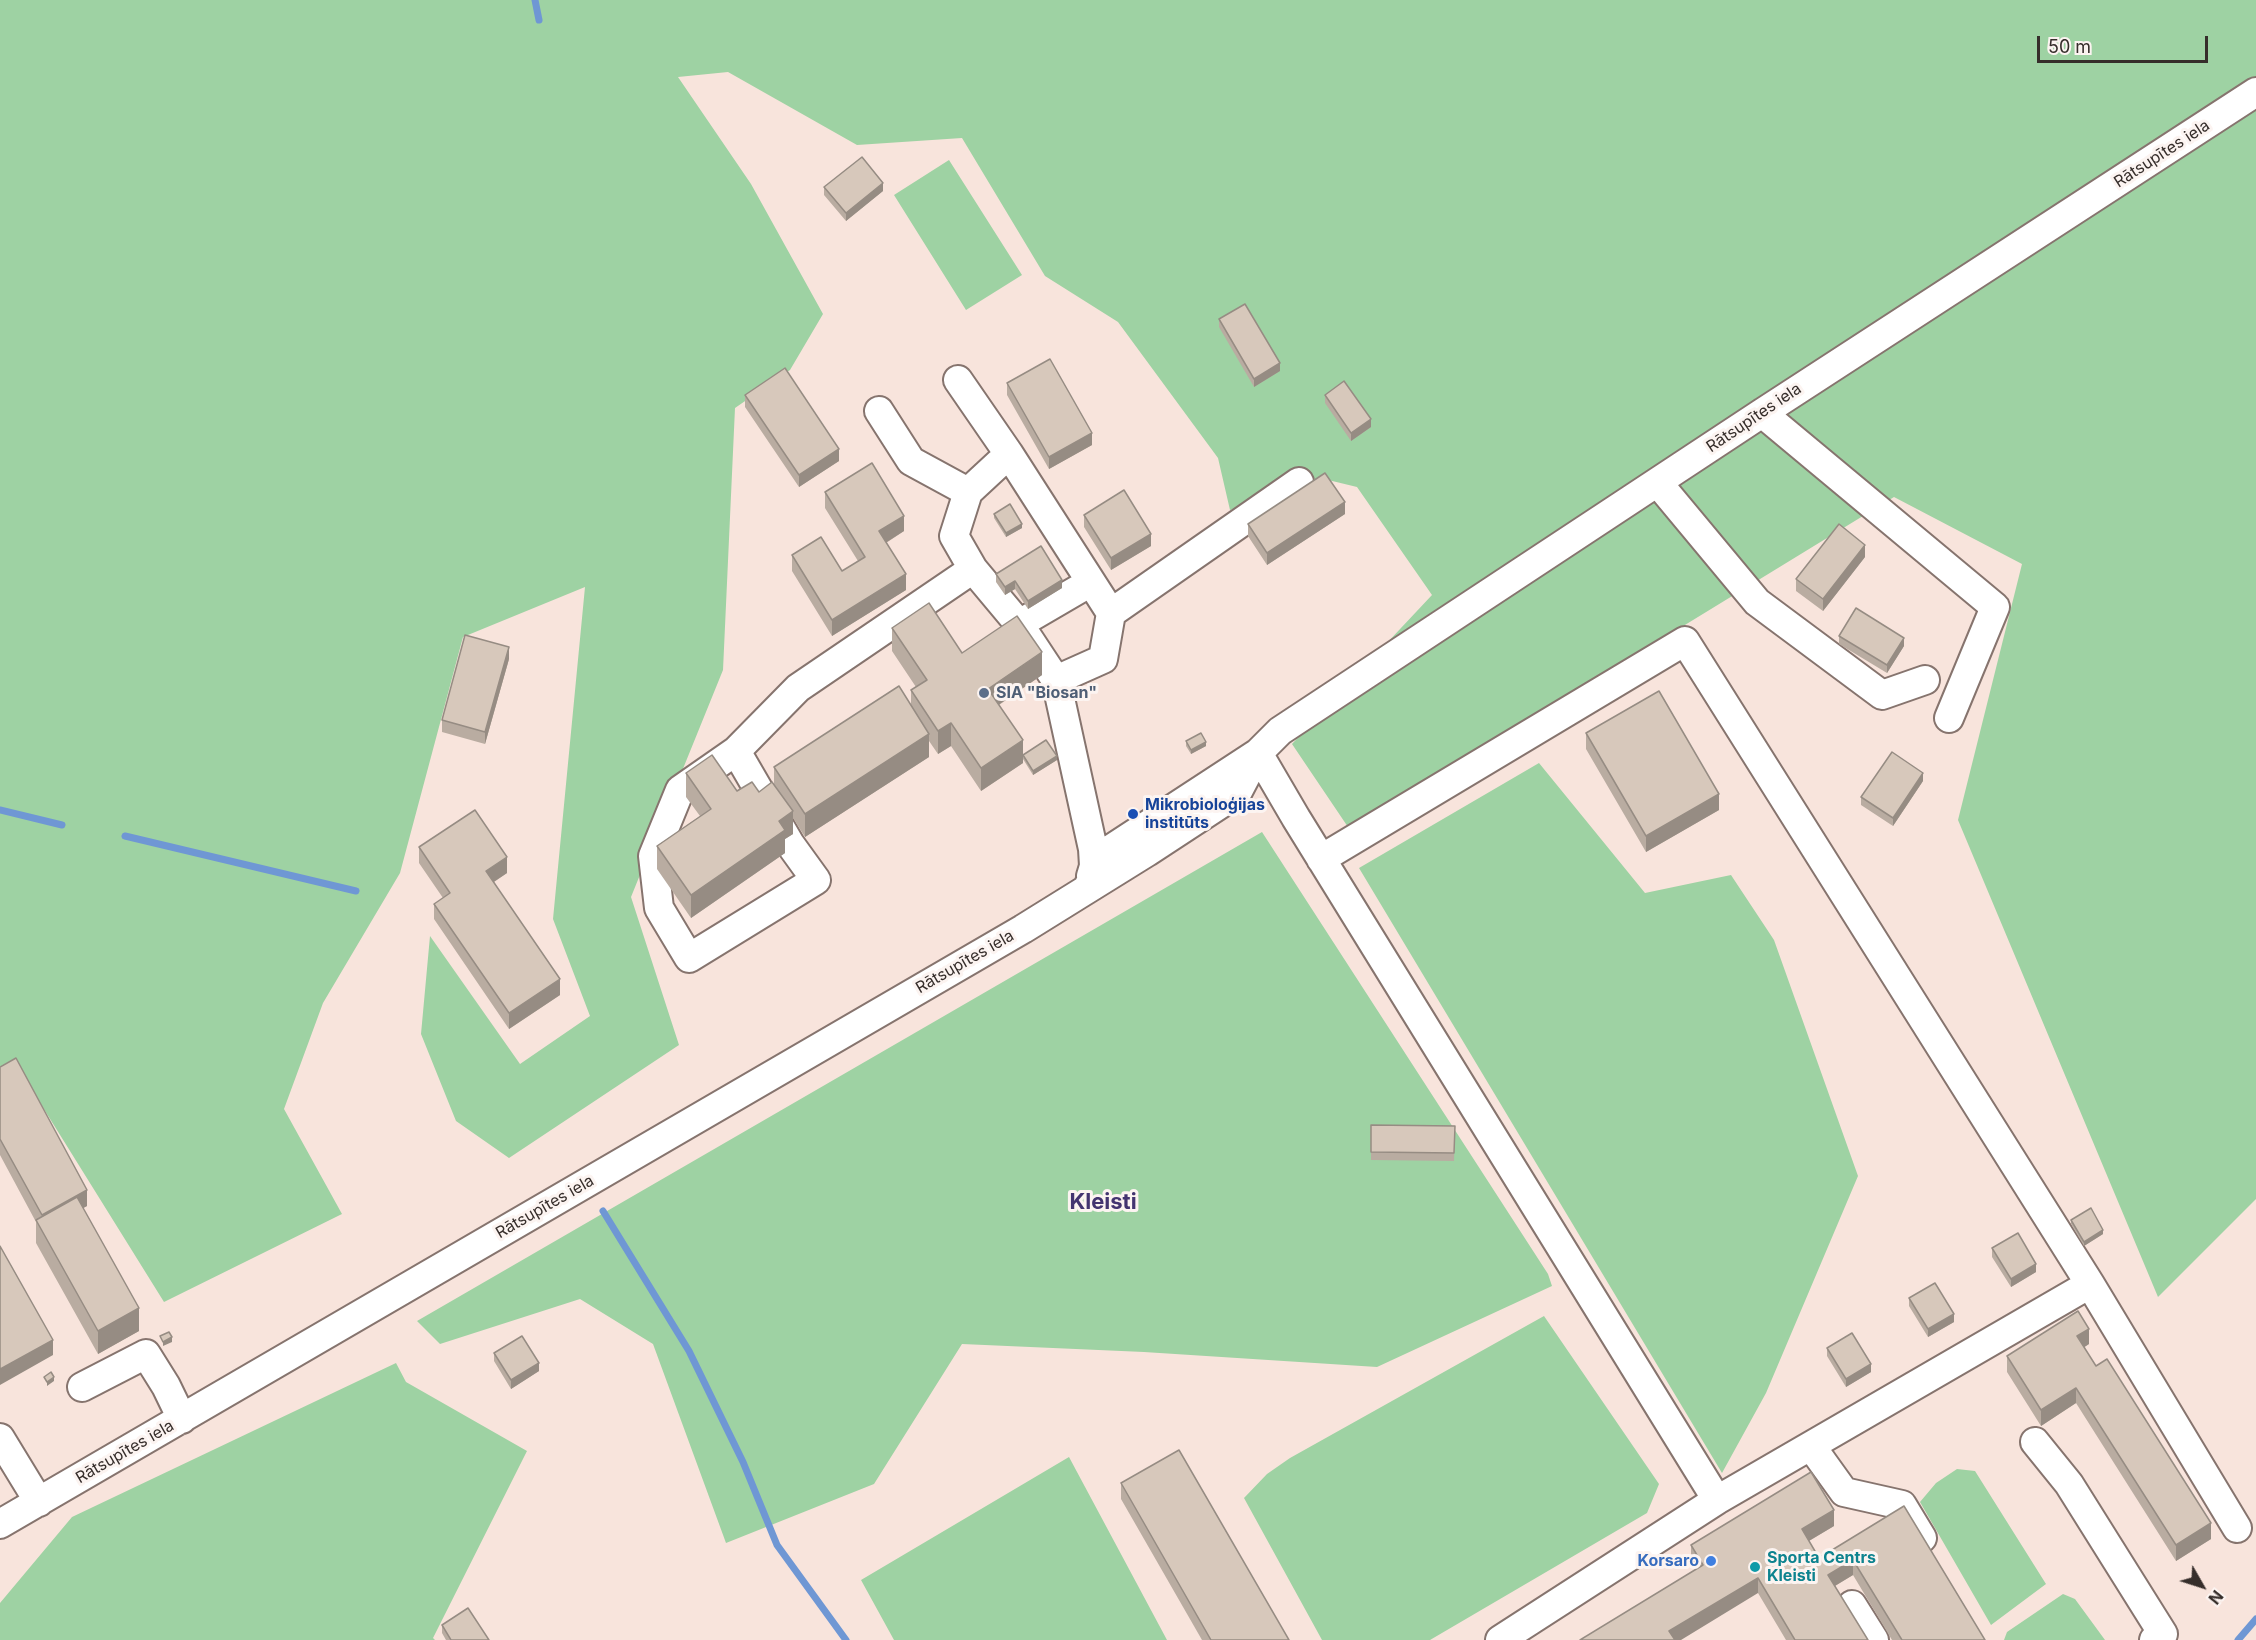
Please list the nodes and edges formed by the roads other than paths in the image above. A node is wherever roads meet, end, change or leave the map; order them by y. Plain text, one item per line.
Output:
1 (2256, 92) edge
2 (958, 380) dead end
3 (879, 411) dead end
4 (1762, 413) junction
5 (1009, 454) junction
6 (1299, 482) dead end
7 (1658, 483) junction
8 (968, 492) junction
9 (972, 569) junction
10 (1091, 582) junction
11 (1111, 613) junction
12 (1019, 624) junction
13 (1056, 680) junction
14 (1925, 680) dead end
15 (1949, 718) dead end
16 (736, 751) junction
17 (1258, 753) junction
18 (1321, 859) junction
19 (1088, 887) junction
20 (2090, 1284) junction
21 (82, 1387) dead end
22 (182, 1419) junction
23 (0, 1438) edge
24 (2035, 1442) dead end
25 (1811, 1446) junction
26 (1717, 1500) junction
27 (39, 1502) junction
28 (0, 1524) edge
29 (2237, 1528) dead end
30 (1935, 1559) edge
31 (1852, 1605) dead end
32 (1500, 1640) edge
33 (1874, 1640) edge
34 (2154, 1640) edge

1 - 4 street, Rātsupītes iela
2 - 5 street
3 - 8 street
4 - 7 street, Rātsupītes iela
4 - 15 street
5 - 8 street
5 - 10 street
6 - 11 street
7 - 14 street
7 - 17 street, Rātsupītes iela
8 - 9 street
9 - 12 street
9 - 16 street
10 - 11 street
10 - 12 street
11 - 13 street
12 - 13 street
13 - 19 street
16 - 16 street
17 - 18 street
17 - 19 street, Rātsupītes iela
18 - 20 street
18 - 26 street
19 - 22 street, Rātsupītes iela
20 - 25 street
20 - 29 street
21 - 22 street
22 - 27 street, Rātsupītes iela
23 - 27 street
24 - 34 street
25 - 26 street
25 - 30 street
26 - 32 street
27 - 28 street, Rātsupītes iela
31 - 33 street

